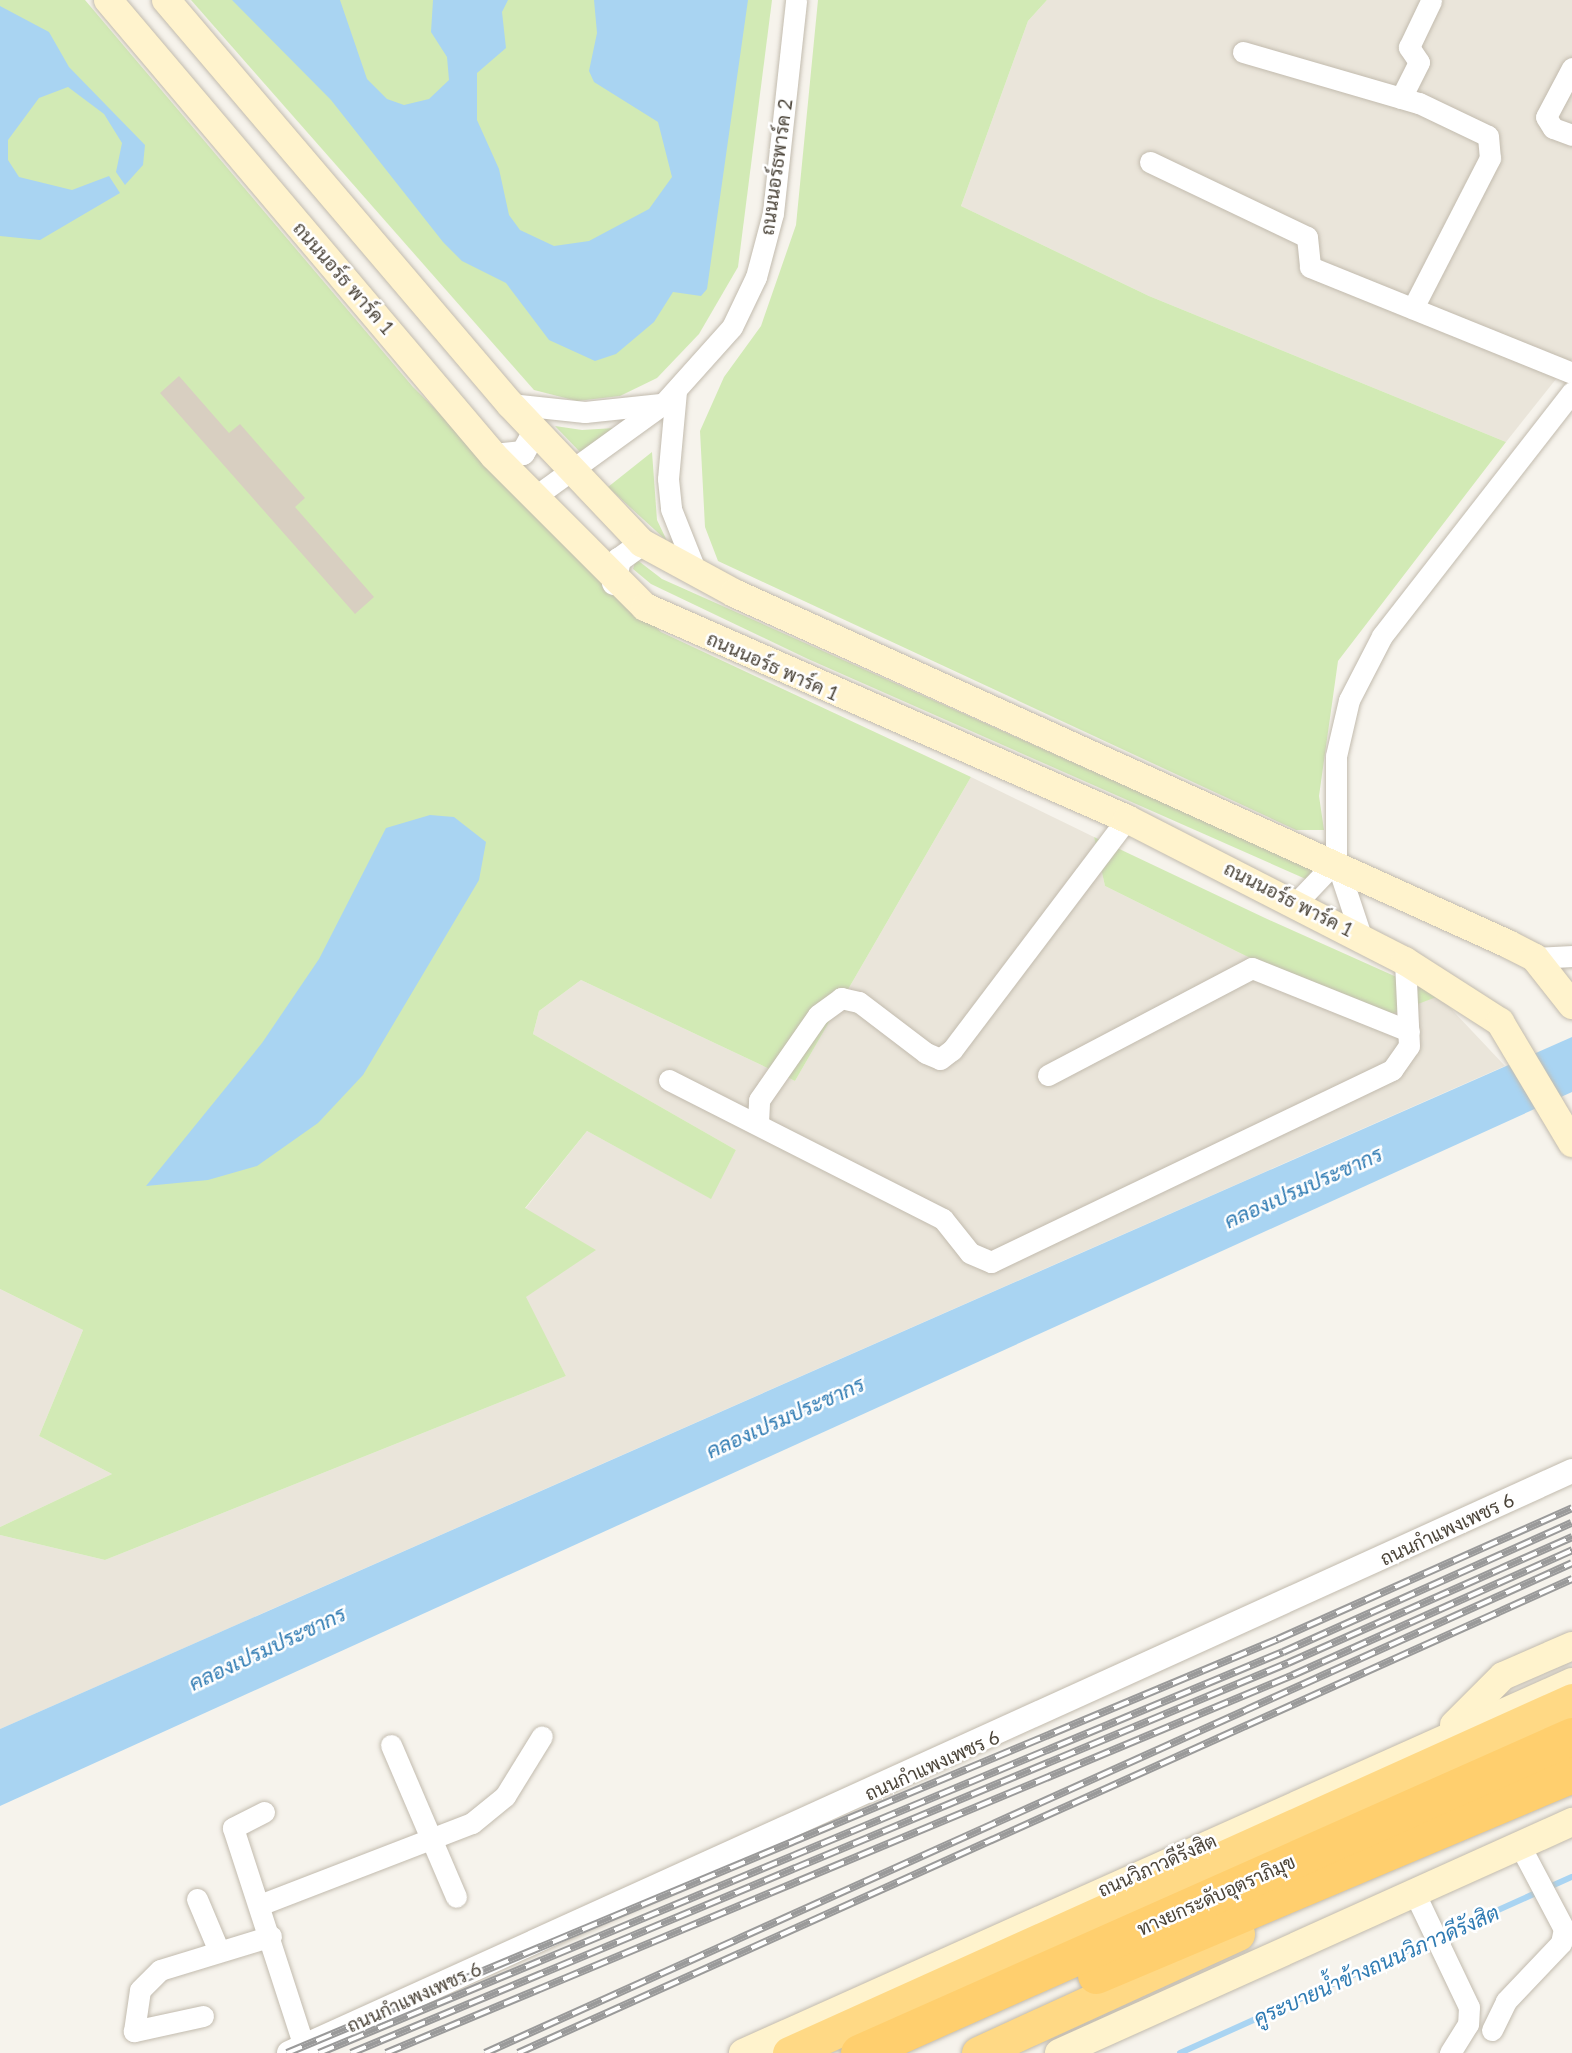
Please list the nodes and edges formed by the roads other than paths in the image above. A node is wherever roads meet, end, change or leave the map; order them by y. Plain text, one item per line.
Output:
1 (108, 0) edge
2 (166, 0) edge
3 (796, 0) edge
4 (1431, 1) edge
5 (1243, 52) dead end
6 (1572, 68) edge
7 (1401, 98) junction
8 (1572, 135) edge
9 (1150, 162) dead end
10 (1413, 308) junction
11 (1572, 373) edge
12 (1572, 393) edge
13 (669, 398) junction
14 (510, 404) junction
15 (535, 431) junction
16 (494, 456) junction
17 (573, 475) junction
18 (533, 498) junction
19 (642, 544) junction
20 (696, 572) junction
21 (614, 583) junction
22 (1127, 819) junction
23 (1336, 860) junction
24 (1297, 902) junction
25 (1361, 936) junction
26 (1572, 956) edge
27 (1535, 958) junction
28 (1405, 961) junction
29 (1566, 993) edge
30 (1409, 1031) junction
31 (1048, 1075) dead end
32 (669, 1080) dead end
33 (758, 1122) junction
34 (1572, 1143) edge
35 (1572, 1471) edge
36 (1572, 1646) edge
37 (1572, 1682) edge
38 (1572, 1700) edge
39 (1445, 1734) junction
40 (542, 1736) dead end
41 (1572, 1736) edge
42 (391, 1745) dead end
43 (1572, 1774) edge
44 (1572, 1793) edge
45 (264, 1812) dead end
46 (1572, 1822) edge
47 (432, 1839) junction
48 (1520, 1846) junction
49 (1415, 1894) junction
50 (456, 1897) dead end
51 (197, 1899) dead end
52 (262, 1905) junction
53 (271, 1936) junction
54 (218, 1949) junction
55 (203, 2016) dead end
56 (1492, 2030) dead end
57 (296, 2050) edge
58 (743, 2053) edge
59 (789, 2053) edge
60 (859, 2053) edge
61 (917, 2053) edge
62 (978, 2053) edge
63 (1059, 2053) edge
64 (1450, 2053) edge

1 - 16 main road, ถนนนอร์ธ พาร์ค 1
2 - 14 main road
3 - 13 street, ถนนนอร์ธพาร์ค 2
4 - 7 street
5 - 7 street
6 - 8 street
7 - 10 street
9 - 10 street
10 - 11 street
12 - 23 street
13 - 14 street
13 - 17 street, ถนนนอร์ธพาร์ค 2
13 - 20 street
14 - 15 main road
15 - 16 street
15 - 17 main road
16 - 18 main road, ถนนนอร์ธ พาร์ค 1
17 - 18 street, ถนนนอร์ธพาร์ค 2
17 - 19 main road
18 - 21 main road, ถนนนอร์ธ พาร์ค 1
19 - 20 main road
19 - 21 street
20 - 23 main road
21 - 22 main road, ถนนนอร์ธ พาร์ค 1
22 - 24 main road, ถนนนอร์ธ พาร์ค 1
22 - 33 street
23 - 24 street
23 - 25 street
23 - 27 main road
24 - 25 main road, ถนนนอร์ธ พาร์ค 1
25 - 28 main road, ถนนนอร์ธ พาร์ค 1
26 - 27 street
27 - 29 main road
28 - 30 street
28 - 34 main road, ถนนนอร์ธ พาร์ค 1
30 - 31 street
30 - 33 street
32 - 33 street
35 - 57 street, ถนนกำแพงเพชร 6
36 - 39 main road
37 - 39 main road, ถนนวิภาวดีรังสิต
38 - 59 highway, ถนนวิภาวดีรังสิต
39 - 58 main road, ถนนวิภาวดีรังสิต
40 - 47 street
41 - 60 highway, ทางยกระดับอุตราภิมุข
42 - 47 street
43 - 61 highway, ทางยกระดับอุตราภิมุข
44 - 62 highway
45 - 52 street
46 - 48 main road
47 - 50 street
47 - 52 street
48 - 49 main road
48 - 56 street
49 - 63 main road
49 - 64 street
51 - 54 street
52 - 53 street
53 - 54 street
53 - 57 street
54 - 55 street

